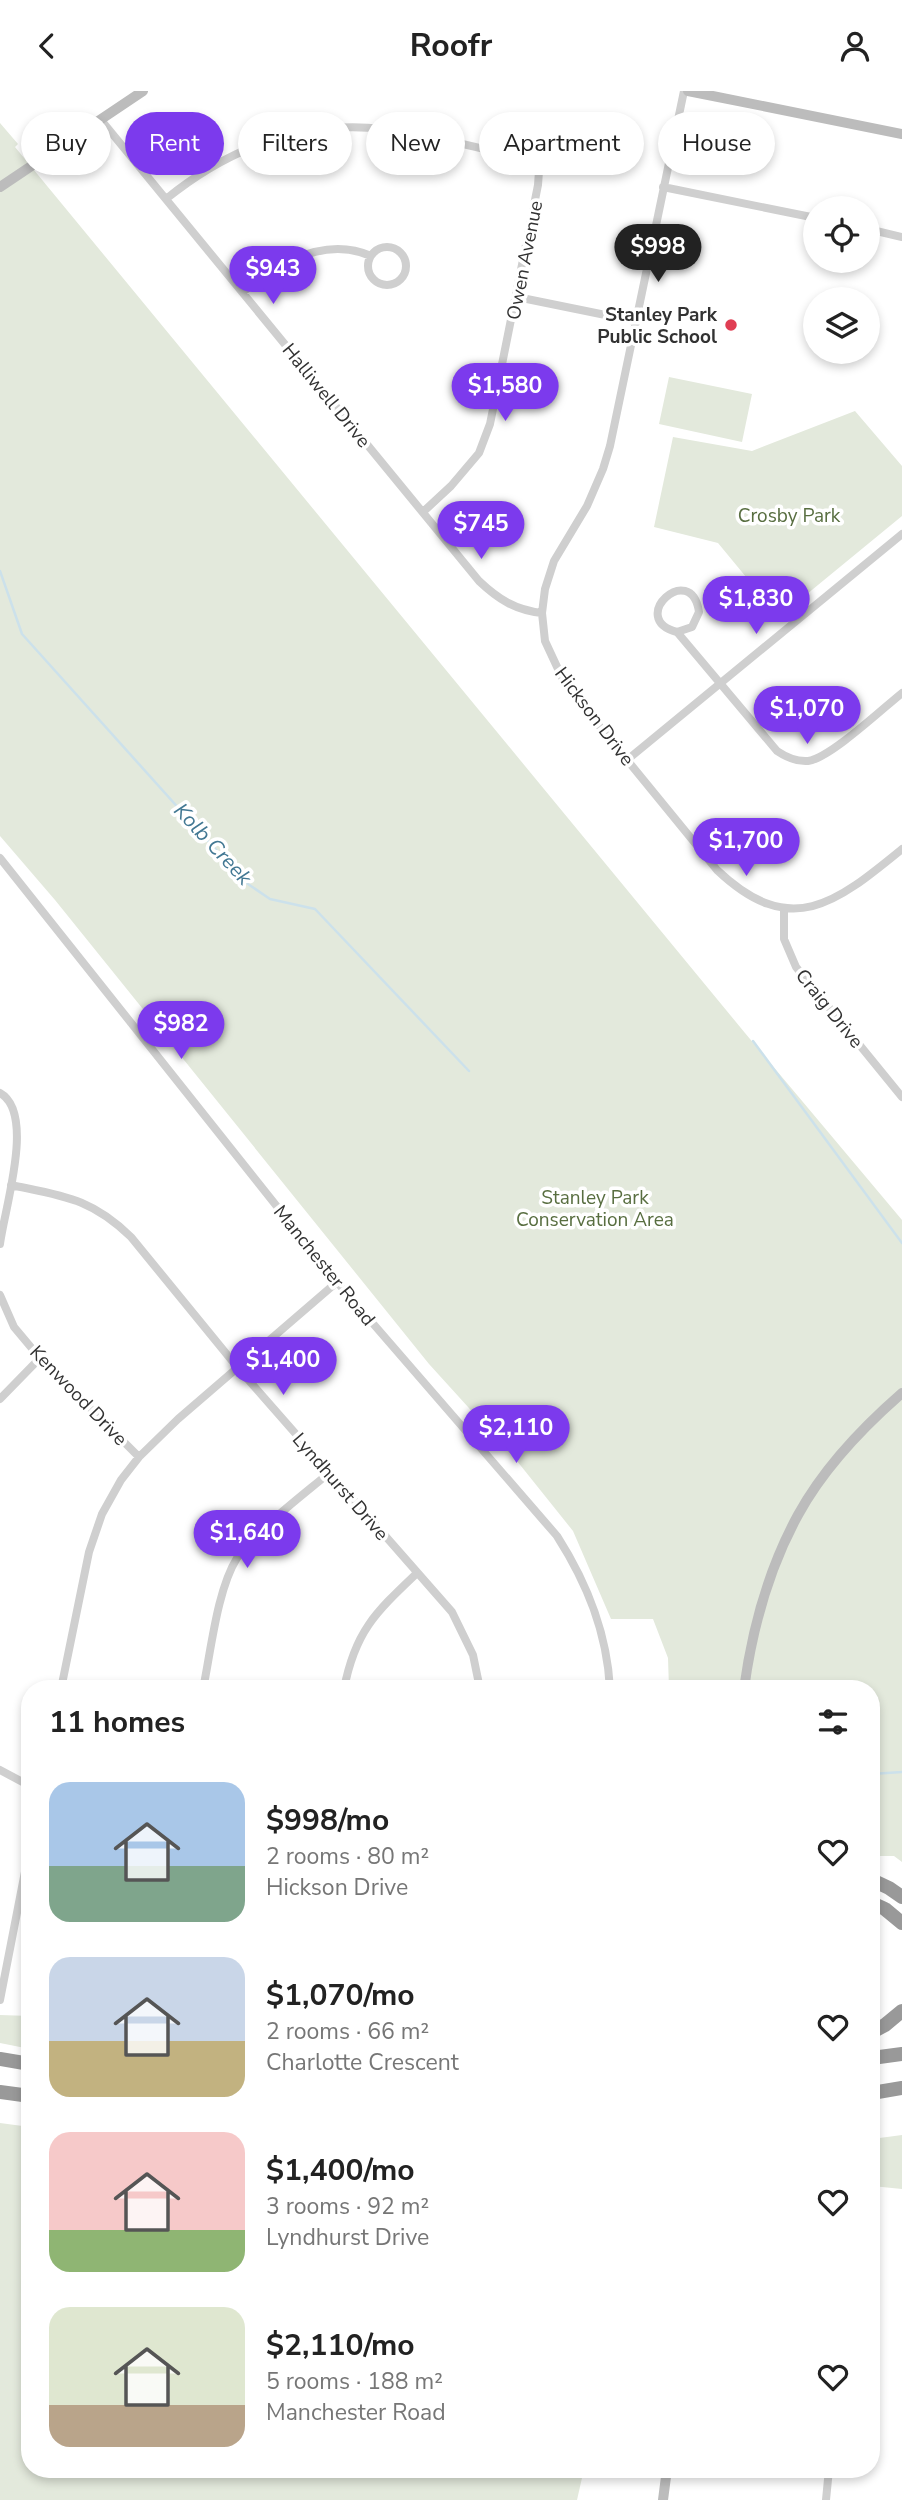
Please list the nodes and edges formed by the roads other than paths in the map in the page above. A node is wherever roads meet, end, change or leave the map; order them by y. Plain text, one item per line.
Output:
1 (144, 91) edge
2 (686, 91) edge
3 (111, 113) edge
4 (111, 132) edge
5 (902, 134) edge
6 (21, 173) edge
7 (0, 187) edge
8 (663, 187) junction
9 (166, 199) junction
10 (803, 216) edge
11 (880, 232) edge
12 (902, 237) edge
13 (371, 256) junction
14 (243, 292) junction
15 (517, 297) junction
16 (635, 321) junction
17 (423, 512) junction
18 (902, 534) edge
19 (542, 614) junction
20 (677, 632) junction
21 (721, 683) junction
22 (902, 693) edge
23 (627, 760) junction
24 (902, 849) edge
25 (0, 858) edge
26 (784, 908) junction
27 (0, 1093) edge
28 (902, 1097) edge
29 (11, 1185) junction
30 (0, 1244) edge
31 (337, 1282) junction
32 (0, 1295) edge
33 (40, 1358) junction
34 (238, 1368) junction
35 (902, 1393) edge
36 (0, 1399) edge
37 (139, 1457) junction
38 (329, 1473) junction
39 (417, 1573) junction
40 (63, 1680) edge
41 (205, 1680) edge
42 (346, 1680) edge
43 (478, 1680) edge
44 (609, 1680) edge
45 (745, 1680) edge
46 (0, 1770) edge
47 (21, 1781) edge
48 (880, 1884) edge
49 (21, 1892) edge
50 (902, 1897) edge
51 (880, 1907) edge
52 (902, 1923) edge
53 (0, 2000) edge
54 (902, 2011) edge
55 (880, 2028) edge
56 (902, 2054) edge
57 (880, 2057) edge
58 (0, 2059) edge
59 (21, 2062) edge
60 (902, 2088) edge
61 (0, 2092) edge
62 (880, 2092) edge
63 (21, 2095) edge
64 (666, 2478) edge
65 (828, 2478) edge
66 (663, 2500) edge
67 (826, 2500) edge

1 - 3 street
2 - 5 street
2 - 8 street, Hickson Drive
4 - 9 street, Halliwell Drive
6 - 7 street
8 - 10 street
8 - 16 street, Hickson Drive
9 - 14 street, Halliwell Drive
9 - 15 street, Owen Avenue
11 - 12 street
13 - 13 street
13 - 14 street
14 - 17 street, Halliwell Drive
15 - 16 street
15 - 17 street, Owen Avenue
16 - 19 street, Hickson Drive
17 - 19 street, Halliwell Drive
18 - 21 street
19 - 23 street, Hickson Drive
20 - 20 street
20 - 21 street
21 - 22 street
21 - 23 street
23 - 26 street, Hickson Drive
24 - 26 street, Hickson Drive
25 - 31 street, Manchester Road
26 - 28 street, Craig Drive
27 - 29 street
29 - 30 street
29 - 34 street, Lyndhurst Drive
31 - 34 street
31 - 44 street, Manchester Road
32 - 33 street, Kenwood Drive
33 - 36 street
33 - 37 street, Kenwood Drive
34 - 37 street
34 - 38 street, Lyndhurst Drive
35 - 45 street
37 - 40 street
38 - 39 street, Lyndhurst Drive
38 - 41 street
39 - 42 street
39 - 43 street, Lyndhurst Drive
46 - 47 street
48 - 50 highway
49 - 53 street
51 - 52 highway
54 - 55 highway
56 - 57 highway
58 - 59 highway
60 - 62 highway
61 - 63 highway
64 - 66 street
65 - 67 street

